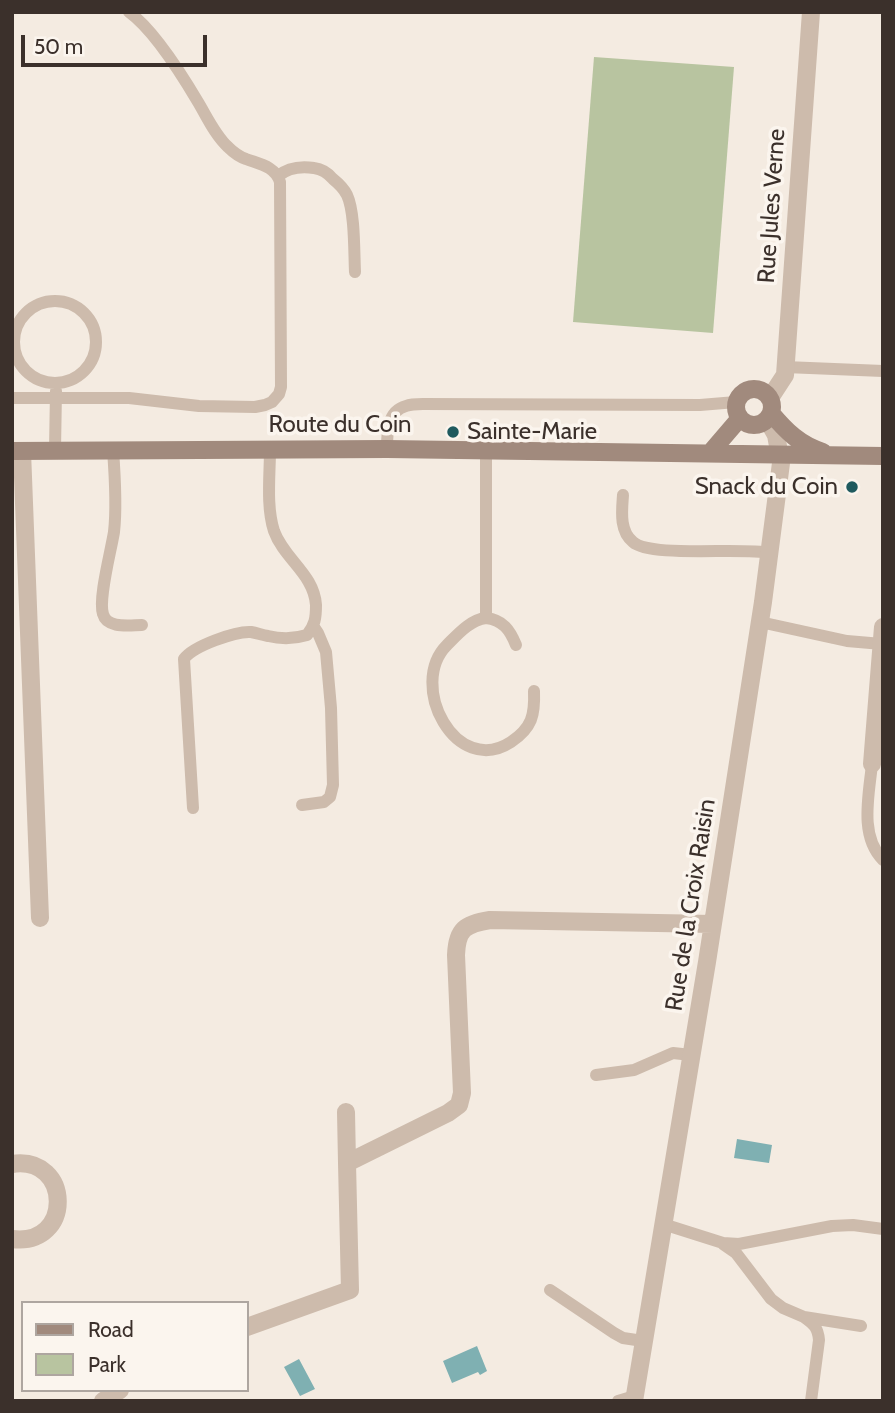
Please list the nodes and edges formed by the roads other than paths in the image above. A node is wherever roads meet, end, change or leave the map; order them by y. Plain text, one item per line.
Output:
1 (129, 12) edge
2 (811, 12) edge
3 (278, 176) junction
4 (355, 272) dead end
5 (785, 367) junction
6 (883, 371) edge
7 (56, 384) junction
8 (12, 398) edge
9 (56, 398) junction
10 (738, 410) junction
11 (769, 410) junction
12 (270, 449) junction
13 (387, 449) junction
14 (55, 450) junction
15 (113, 450) junction
16 (486, 450) junction
17 (17, 451) edge
18 (710, 453) junction
19 (779, 454) junction
20 (830, 454) junction
21 (883, 456) edge
22 (623, 495) dead end
23 (769, 553) junction
24 (486, 618) junction
25 (760, 622) junction
26 (142, 625) dead end
27 (314, 627) junction
28 (882, 636) edge
29 (516, 645) dead end
30 (534, 691) dead end
31 (880, 692) edge
32 (872, 764) joint
33 (302, 804) dead end
34 (192, 807) dead end
35 (883, 860) edge
36 (40, 918) dead end
37 (713, 924) junction
38 (691, 1055) junction
39 (596, 1076) dead end
40 (346, 1112) dead end
41 (347, 1163) junction
42 (12, 1164) edge
43 (663, 1224) junction
44 (883, 1229) edge
45 (12, 1239) edge
46 (723, 1243) junction
47 (550, 1290) dead end
48 (804, 1317) junction
49 (861, 1326) dead end
50 (248, 1327) edge
51 (643, 1341) junction
52 (629, 1400) edge
53 (811, 1401) edge

1 - 3 lane
2 - 5 street, Rue Jules Verne
3 - 4 lane
3 - 9 lane
5 - 6 lane
5 - 11 street, Rue Jules Verne
7 - 7 lane
7 - 9 lane
8 - 9 lane
9 - 14 lane
10 - 11 main road
10 - 11 main road
10 - 13 lane
10 - 18 main road
11 - 19 street, Rue de la Croix Raisin
11 - 20 main road, Route du Coin
12 - 13 main road, Route du Coin
12 - 15 main road, Route du Coin
12 - 27 lane
13 - 16 main road, Route du Coin
14 - 15 main road, Route du Coin
14 - 17 main road, Route du Coin
15 - 26 lane
16 - 18 main road, Route du Coin
16 - 24 lane
17 - 36 street
18 - 19 main road, Route du Coin
19 - 20 main road, Route du Coin
19 - 23 street, Rue de la Croix Raisin
20 - 21 main road, Route du Coin
22 - 23 lane
23 - 25 street, Rue de la Croix Raisin
24 - 29 lane
24 - 30 lane
25 - 28 lane
25 - 37 street, Rue de la Croix Raisin
27 - 33 lane
27 - 34 lane
28 - 31 street
31 - 32 street
32 - 35 lane
37 - 38 street, Rue de la Croix Raisin
37 - 41 street
38 - 39 lane
38 - 43 street, Rue de la Croix Raisin
40 - 41 street
41 - 50 street
42 - 45 street
43 - 46 lane
43 - 51 street, Rue de la Croix Raisin
44 - 46 lane
46 - 48 lane
47 - 51 lane
48 - 49 lane
48 - 53 lane
51 - 52 street, Rue de la Croix Raisin

